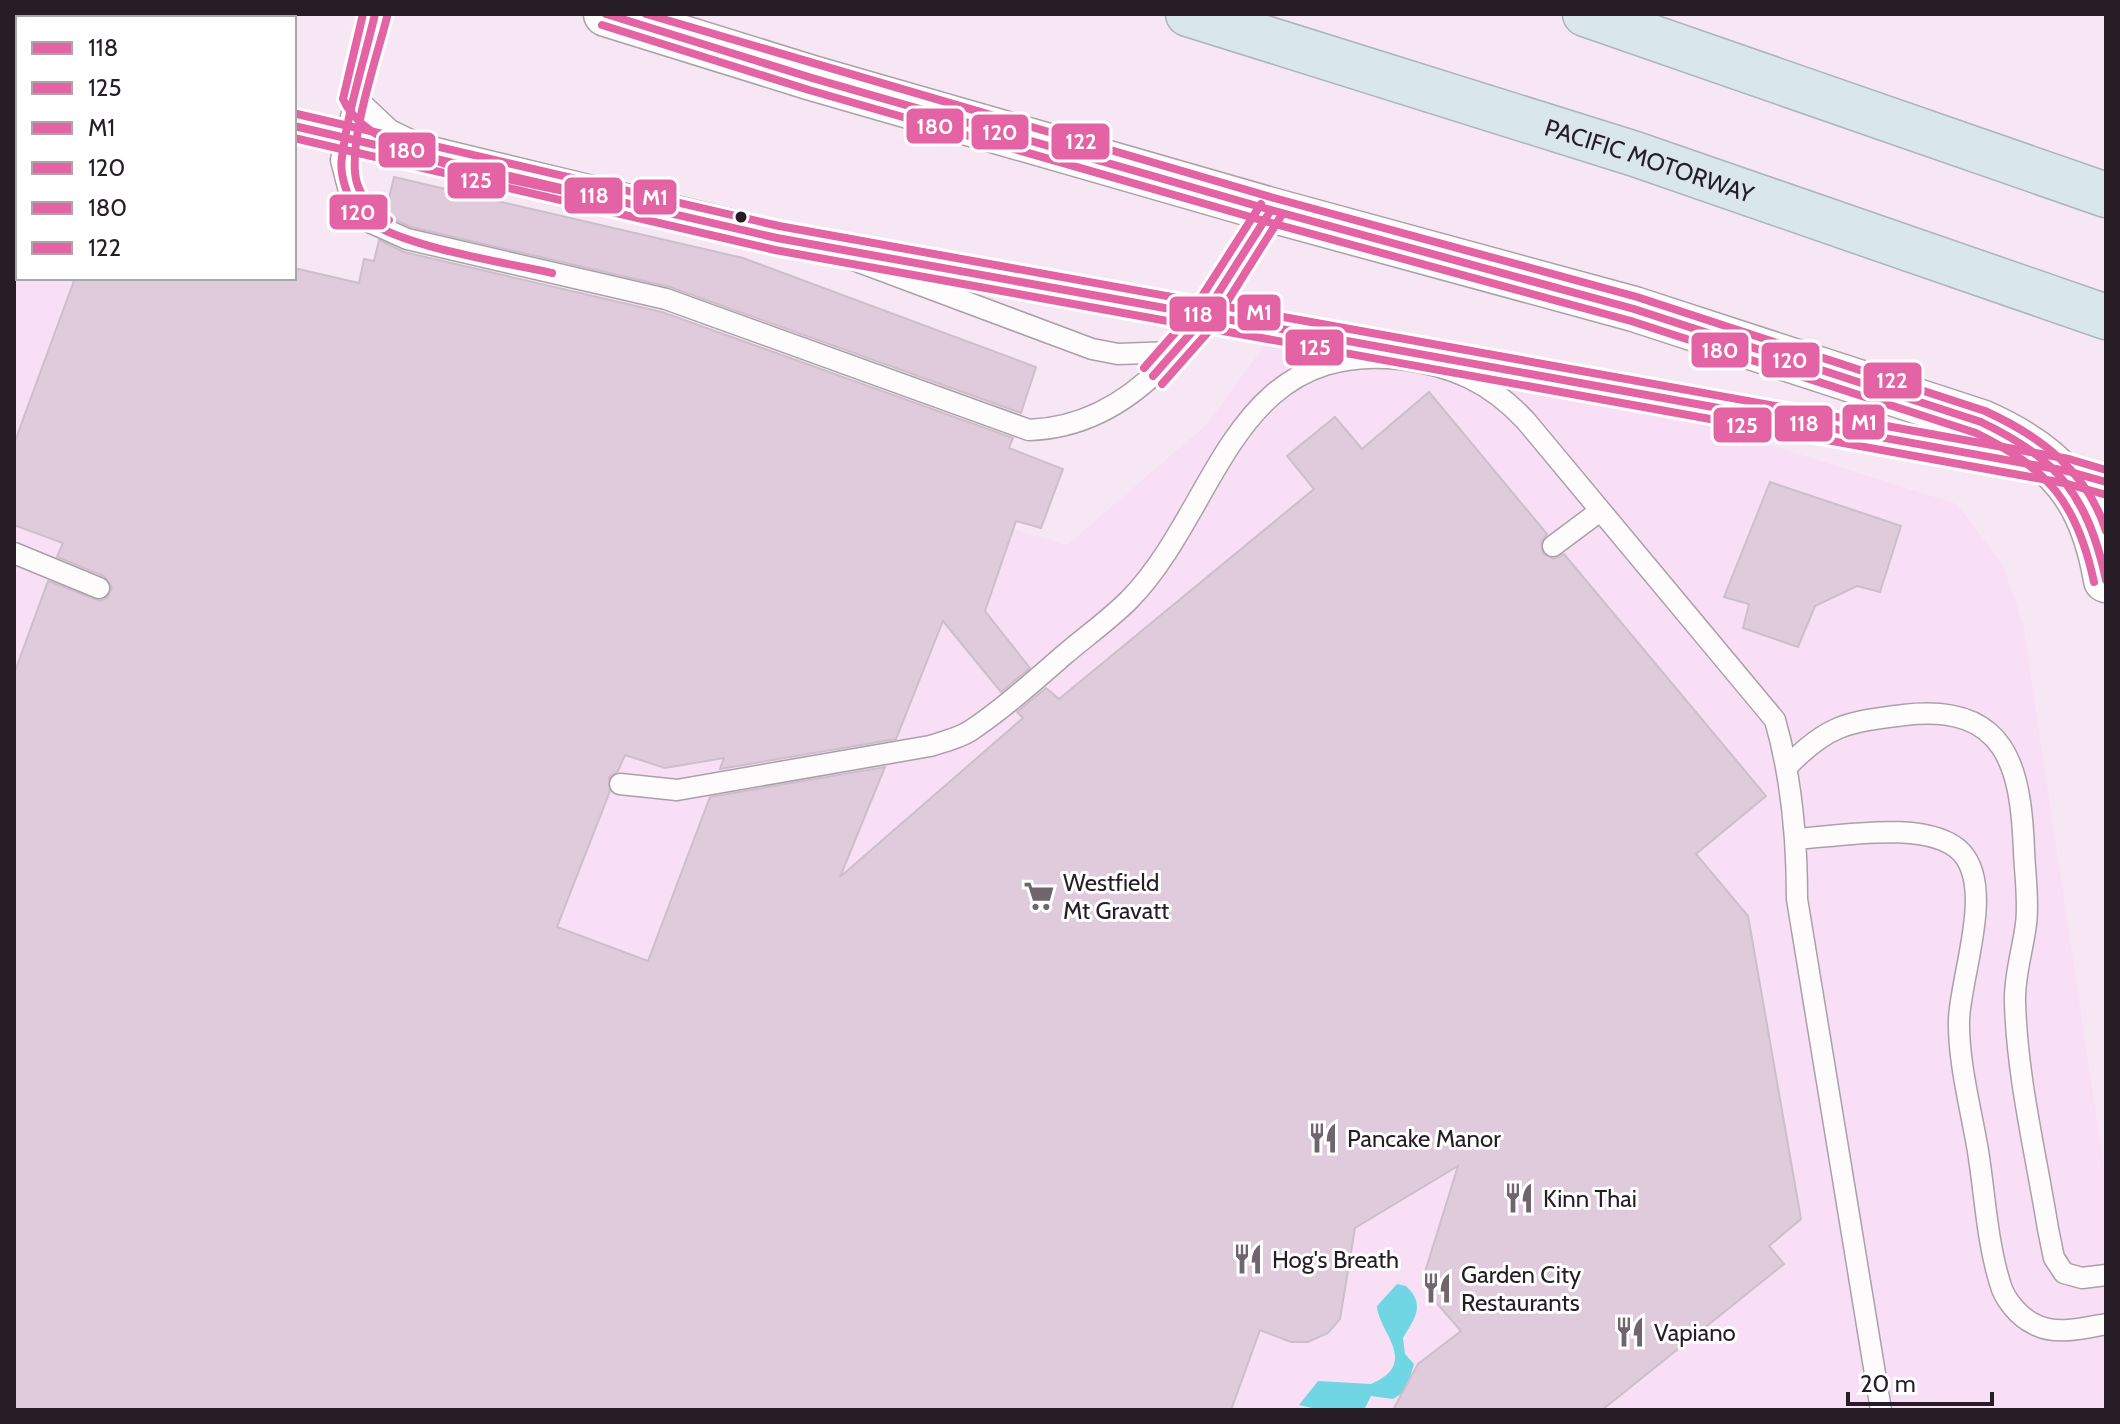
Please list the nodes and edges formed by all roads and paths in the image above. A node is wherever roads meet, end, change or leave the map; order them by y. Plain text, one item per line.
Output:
1 (375, 14) edge
2 (606, 14) edge
3 (1188, 14) edge
4 (1585, 14) edge
5 (355, 97) junction
6 (2106, 195) edge
7 (1271, 210) junction
8 (2106, 317) edge
9 (1175, 352) junction
10 (1600, 511) junction
11 (1553, 546) dead end
12 (14, 553) edge
13 (2106, 580) edge
14 (99, 588) dead end
15 (1787, 767) junction
16 (620, 784) dead end
17 (1797, 839) junction
18 (2106, 1275) edge
19 (2106, 1324) edge
20 (1881, 1410) edge

1 - 5 lane
2 - 7 street
3 - 8 highway, PACIFIC MOTORWAY
4 - 6 highway
5 - 9 lane
5 - 9 lane
7 - 9 lane
7 - 13 street
10 - 11 lane
10 - 15 lane
10 - 16 lane
12 - 14 lane
15 - 17 lane
15 - 18 lane
17 - 19 lane
17 - 20 lane

